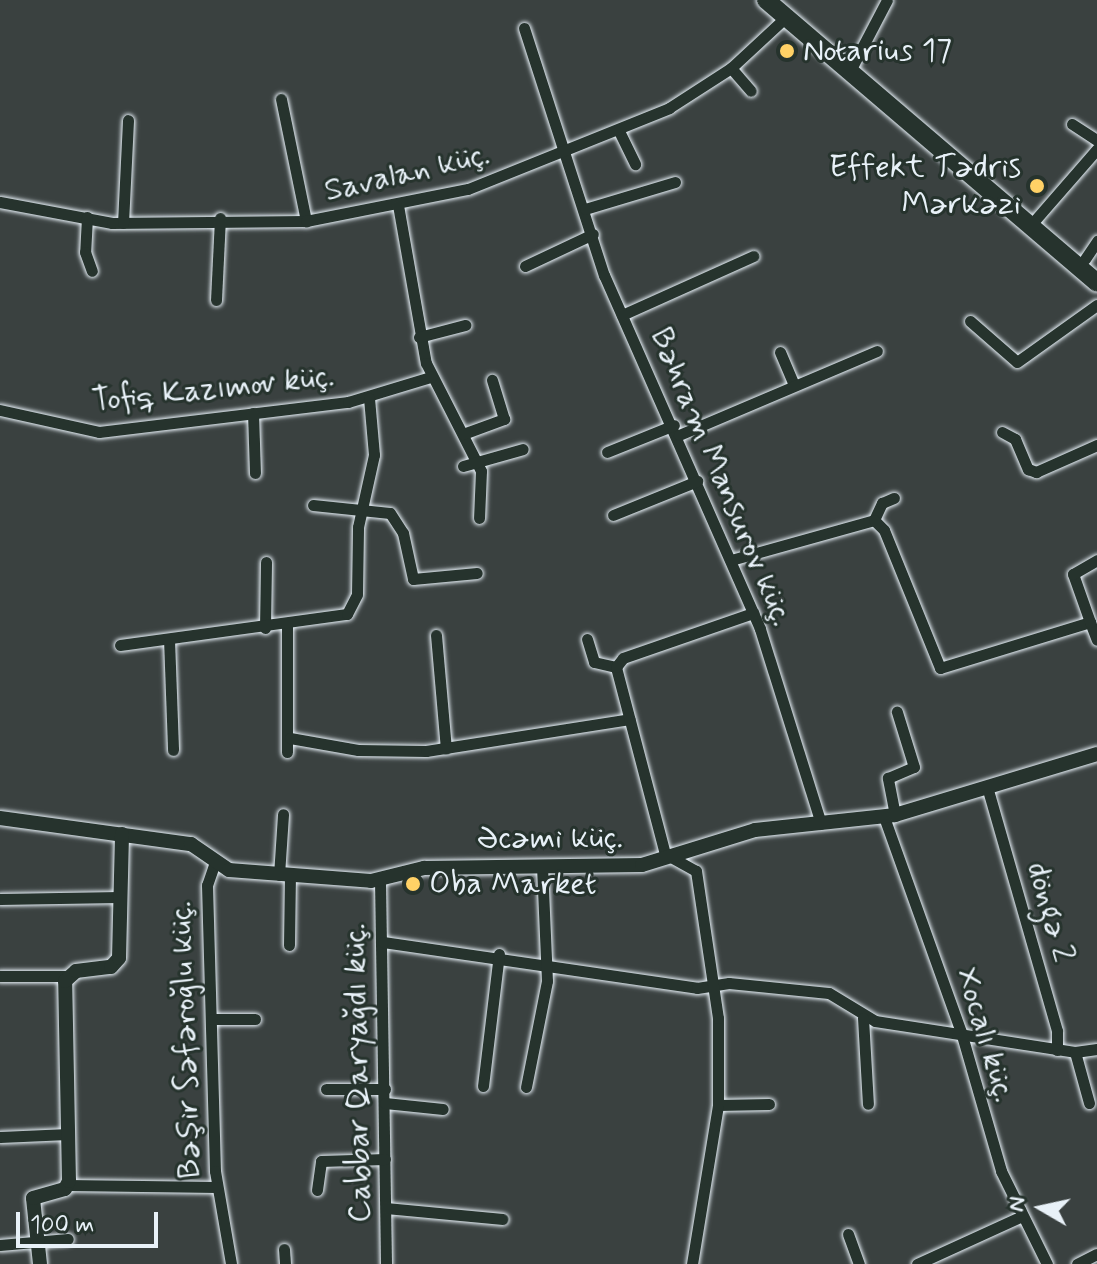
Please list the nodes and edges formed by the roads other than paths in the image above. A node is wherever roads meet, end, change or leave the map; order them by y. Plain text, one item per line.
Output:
1 (766, 0) edge
2 (780, 0) edge
3 (887, 0) edge
4 (784, 19) junction
5 (524, 28) dead end
6 (853, 65) junction
7 (731, 68) junction
8 (751, 91) dead end
9 (281, 99) dead end
10 (128, 120) dead end
11 (1072, 124) dead end
12 (619, 131) junction
13 (1097, 140) edge
14 (1097, 149) edge
15 (568, 153) junction
16 (635, 164) dead end
17 (675, 182) dead end
18 (0, 202) edge
19 (398, 205) junction
20 (585, 209) junction
21 (87, 217) junction
22 (220, 218) junction
23 (1036, 219) junction
24 (306, 221) junction
25 (123, 223) junction
26 (593, 234) junction
27 (1097, 241) edge
28 (753, 256) dead end
29 (1091, 264) edge
30 (525, 266) dead end
31 (92, 271) dead end
32 (1097, 283) edge
33 (216, 300) dead end
34 (1097, 305) edge
35 (622, 315) junction
36 (970, 321) dead end
37 (465, 325) dead end
38 (419, 337) junction
39 (877, 351) dead end
40 (780, 352) dead end
41 (431, 377) junction
42 (492, 380) dead end
43 (794, 385) junction
44 (369, 398) junction
45 (0, 410) edge
46 (253, 413) junction
47 (676, 430) junction
48 (1002, 432) dead end
49 (463, 434) junction
50 (1097, 445) edge
51 (523, 449) dead end
52 (607, 452) dead end
53 (477, 461) junction
54 (463, 466) dead end
55 (255, 473) dead end
56 (697, 481) junction
57 (894, 498) dead end
58 (313, 505) dead end
59 (367, 507) junction
60 (613, 515) dead end
61 (479, 518) dead end
62 (874, 520) junction
63 (731, 560) junction
64 (1097, 560) edge
65 (266, 562) dead end
66 (477, 573) dead end
67 (753, 613) junction
68 (1090, 622) junction
69 (287, 626) junction
70 (265, 628) junction
71 (436, 635) dead end
72 (169, 639) junction
73 (587, 639) dead end
74 (1097, 640) edge
75 (120, 645) dead end
76 (616, 667) junction
77 (897, 712) dead end
78 (630, 719) junction
79 (290, 738) junction
80 (446, 749) junction
81 (173, 750) dead end
82 (287, 752) dead end
83 (1097, 754) edge
84 (988, 790) junction
85 (283, 814) dead end
86 (889, 816) junction
87 (0, 818) edge
88 (821, 824) junction
89 (122, 834) junction
90 (665, 854) junction
91 (215, 862) junction
92 (542, 867) junction
93 (284, 875) junction
94 (380, 881) junction
95 (119, 897) junction
96 (0, 899) edge
97 (383, 942) junction
98 (289, 945) dead end
99 (499, 954) junction
100 (543, 962) junction
101 (0, 976) edge
102 (66, 976) junction
103 (712, 986) junction
104 (863, 1018) junction
105 (212, 1019) junction
106 (255, 1019) dead end
107 (961, 1032) junction
108 (1097, 1049) edge
109 (1057, 1050) junction
110 (1075, 1052) junction
111 (483, 1086) dead end
112 (526, 1087) dead end
113 (326, 1089) dead end
114 (385, 1089) junction
115 (385, 1103) junction
116 (1089, 1103) dead end
117 (769, 1104) dead end
118 (868, 1104) dead end
119 (718, 1105) junction
120 (443, 1109) dead end
121 (68, 1134) junction
122 (0, 1137) edge
123 (385, 1159) junction
124 (68, 1185) junction
125 (216, 1187) junction
126 (317, 1190) dead end
127 (386, 1208) junction
128 (1022, 1216) junction
129 (502, 1219) dead end
130 (848, 1234) dead end
131 (68, 1239) dead end
132 (37, 1242) junction
133 (0, 1245) edge
134 (284, 1249) dead end
135 (1097, 1254) edge
136 (40, 1264) edge
137 (231, 1264) edge
138 (285, 1264) edge
139 (386, 1264) edge
140 (692, 1264) edge
141 (859, 1264) edge
142 (917, 1264) edge
143 (1047, 1264) edge
144 (1077, 1264) edge

1 - 4 main road
2 - 6 main road
3 - 6 street
4 - 7 street, Savalan küç.
4 - 32 main road
5 - 15 street, Bəhram Mansurov küç.
6 - 23 main road
7 - 8 street
7 - 12 street, Savalan küç.
9 - 24 street
10 - 25 street
11 - 13 street
12 - 15 street, Savalan küç.
12 - 16 street
14 - 23 street
15 - 19 street, Savalan küç.
15 - 20 street, Bəhram Mansurov küç.
17 - 20 street
18 - 21 street, Savalan küç.
19 - 24 street, Savalan küç.
19 - 38 street
20 - 26 street, Bəhram Mansurov küç.
21 - 25 street, Savalan küç.
21 - 31 street
22 - 24 street, Savalan küç.
22 - 25 street, Savalan küç.
22 - 33 street
23 - 29 main road
26 - 30 street
26 - 35 street, Bəhram Mansurov küç.
27 - 29 street
28 - 35 street
34 - 36 street
35 - 47 street, Bəhram Mansurov küç.
37 - 38 street
38 - 41 street
39 - 43 street
40 - 43 street
41 - 44 street, Tofiq Kazımov küç.
41 - 49 street
42 - 49 street
43 - 47 street
44 - 46 street, Tofiq Kazımov küç.
44 - 59 street
45 - 46 street, Tofiq Kazımov küç.
46 - 55 street
47 - 52 street
47 - 56 street, Bəhram Mansurov küç.
48 - 50 street
49 - 53 street
51 - 53 street
53 - 54 street
53 - 61 street
56 - 60 street
56 - 63 street, Bəhram Mansurov küç.
57 - 62 street
58 - 59 street
59 - 66 street
59 - 69 street
62 - 63 street
62 - 68 street
63 - 67 street, Bəhram Mansurov küç.
64 - 68 street
65 - 70 street
67 - 76 street
67 - 88 street, Bəhram Mansurov küç.
68 - 74 street
69 - 70 street
69 - 79 street
70 - 72 street
71 - 80 street
72 - 75 street
72 - 81 street
73 - 76 street
76 - 78 street
77 - 86 street, Xocalı küç.
78 - 80 street
78 - 90 street
79 - 80 street
79 - 82 street
83 - 84 street, Əcəmi küç.
84 - 86 street, Əcəmi küç.
84 - 109 street, döngə 2
85 - 93 street
86 - 88 street, Əcəmi küç.
86 - 107 street, Xocalı küç.
87 - 89 street, Əcəmi küç.
88 - 90 street, Əcəmi küç.
89 - 91 street, Əcəmi küç.
89 - 95 street
90 - 92 street, Əcəmi küç.
90 - 103 street
91 - 93 street, Əcəmi küç.
91 - 105 street, Bəşir Səfəroğlu küç.
92 - 94 street, Əcəmi küç.
92 - 100 street
93 - 94 street, Əcəmi küç.
93 - 98 street
94 - 97 street, Cabbar Qaryağdı küç.
95 - 96 street
95 - 102 street
97 - 99 street
97 - 114 street, Cabbar Qaryağdı küç.
99 - 100 street
99 - 111 street
100 - 103 street
100 - 112 street
101 - 102 street
102 - 121 street
103 - 104 street
103 - 119 street
104 - 107 street
104 - 118 street
105 - 106 street
105 - 125 street, Bəşir Səfəroğlu küç.
107 - 109 street
107 - 128 street, Xocalı küç.
108 - 110 street
109 - 110 street
110 - 116 street
113 - 114 street
114 - 115 street, Cabbar Qaryağdı küç.
115 - 120 street
115 - 123 street, Cabbar Qaryağdı küç.
117 - 119 street
119 - 140 street
121 - 122 street
121 - 124 street
123 - 126 street
123 - 127 street, Cabbar Qaryağdı küç.
124 - 125 street
124 - 132 street
125 - 137 street, Bəşir Səfəroğlu küç.
127 - 129 street
127 - 139 street, Cabbar Qaryağdı küç.
128 - 142 street
128 - 143 street, Xocalı küç.
130 - 141 street
131 - 132 street
132 - 133 street
132 - 136 street
134 - 138 street
135 - 144 street

